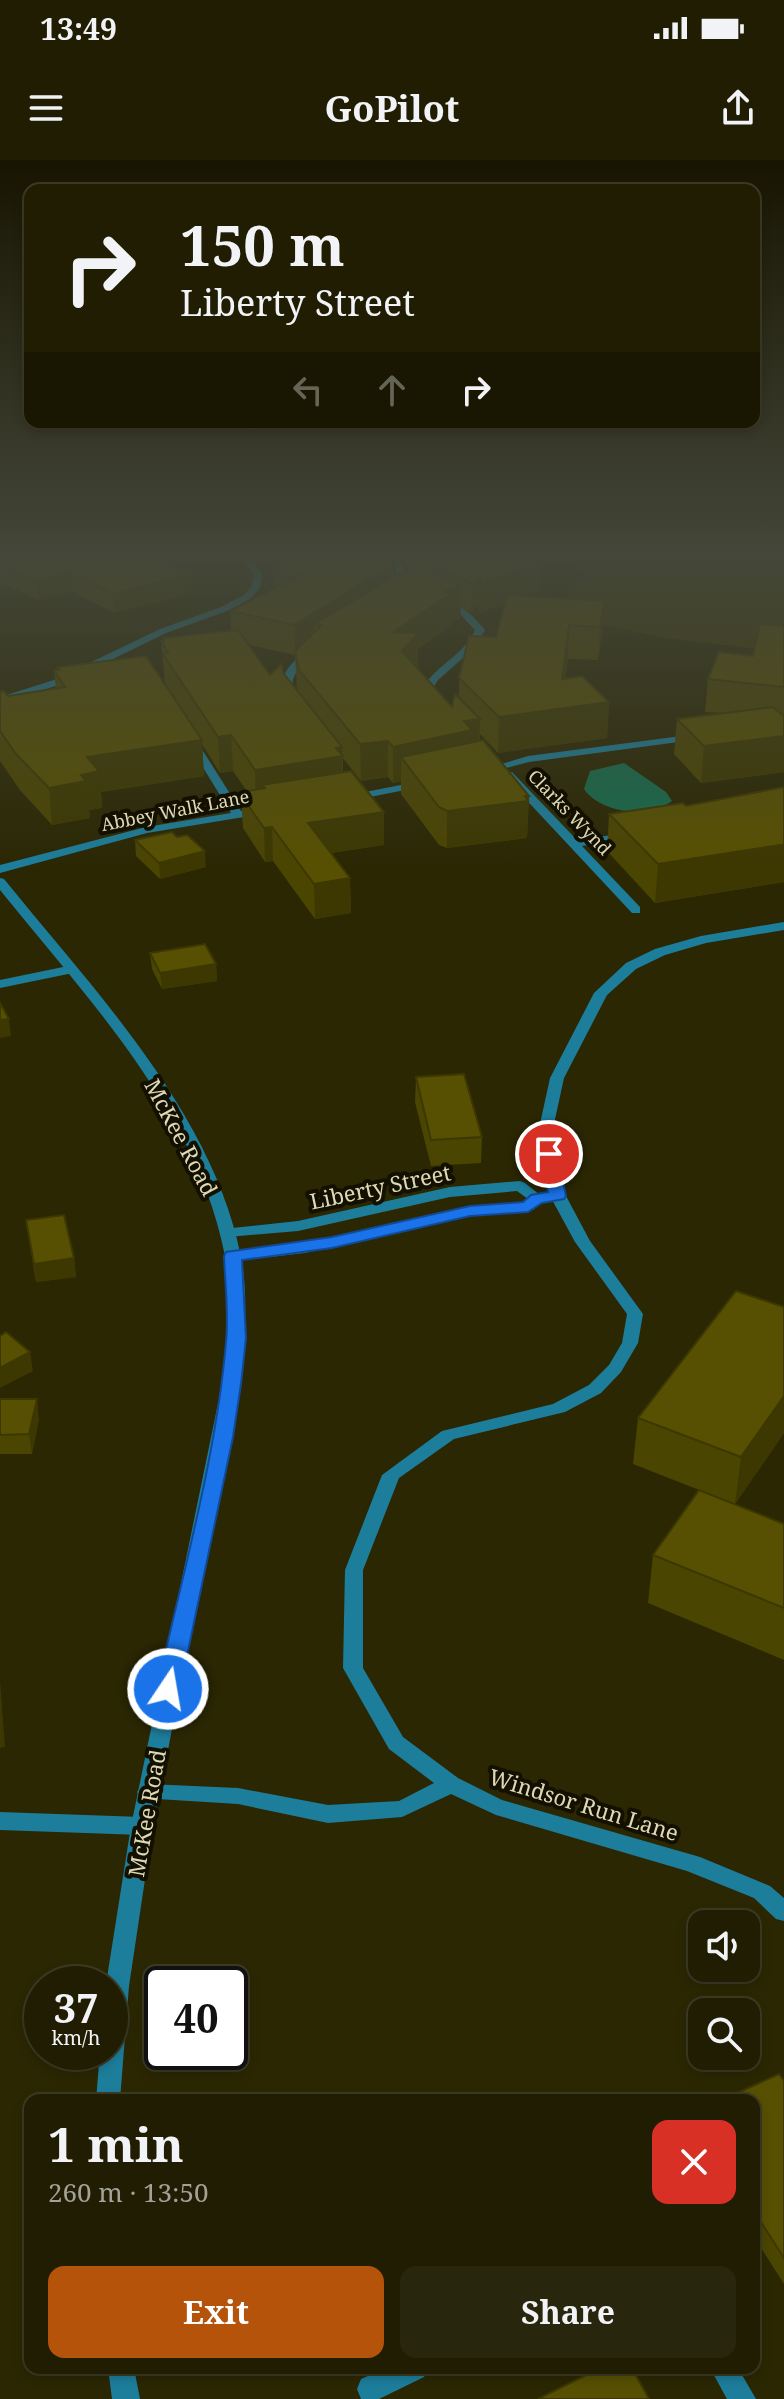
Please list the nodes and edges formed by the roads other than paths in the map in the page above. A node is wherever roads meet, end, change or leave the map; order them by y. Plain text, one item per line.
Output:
1 (110, 658) edge
2 (111, 658) edge
3 (301, 658) edge
4 (456, 658) edge
5 (125, 666) edge
6 (0, 700) edge
7 (292, 707) edge
8 (445, 710) edge
9 (180, 723) edge
10 (712, 735) edge
11 (492, 758) edge
12 (502, 767) junction
13 (473, 773) edge
14 (430, 782) edge
15 (355, 786) edge
16 (363, 796) junction
17 (332, 801) edge
18 (285, 808) edge
19 (238, 815) junction
20 (637, 834) edge
21 (576, 843) junction
22 (0, 869) edge
23 (0, 882) edge
24 (636, 910) dead end
25 (784, 926) edge
26 (68, 970) junction
27 (0, 984) edge
28 (558, 1196) junction
29 (537, 1199) junction
30 (406, 1201) junction
31 (416, 1223) junction
32 (228, 1232) junction
33 (233, 1256) junction
34 (451, 1784) junction
35 (148, 1792) junction
36 (0, 1821) edge
37 (142, 1826) junction
38 (784, 1912) edge
39 (108, 2094) edge
40 (122, 2374) edge
41 (402, 2374) edge
42 (727, 2374) edge
43 (371, 2389) dead end
44 (126, 2399) edge
45 (742, 2399) edge

1 - 6 street
2 - 5 street
3 - 7 street
4 - 8 street
9 - 19 street
10 - 12 street
11 - 12 street, Clarks Wynd
12 - 13 street
12 - 21 street, Clarks Wynd
14 - 16 street
15 - 16 street
16 - 17 street
18 - 19 street, Abbey Walk Lane
19 - 22 street, Abbey Walk Lane
20 - 21 street
21 - 24 street, Clarks Wynd
23 - 26 street, McKee Road
25 - 28 street, Windsor Run Lane
26 - 27 street
26 - 32 street, McKee Road
28 - 29 street, Liberty Street
28 - 34 street, Windsor Run Lane
29 - 30 street, Liberty Street
29 - 31 street, Liberty Street
30 - 31 street
30 - 32 street, Liberty Street
31 - 33 street, Liberty Street
32 - 33 street, McKee Road
33 - 35 street, McKee Road
34 - 35 street
34 - 38 street, Windsor Run Lane
35 - 37 street, McKee Road
36 - 37 street
37 - 39 street, McKee Road
40 - 44 street
41 - 43 street
42 - 45 street

